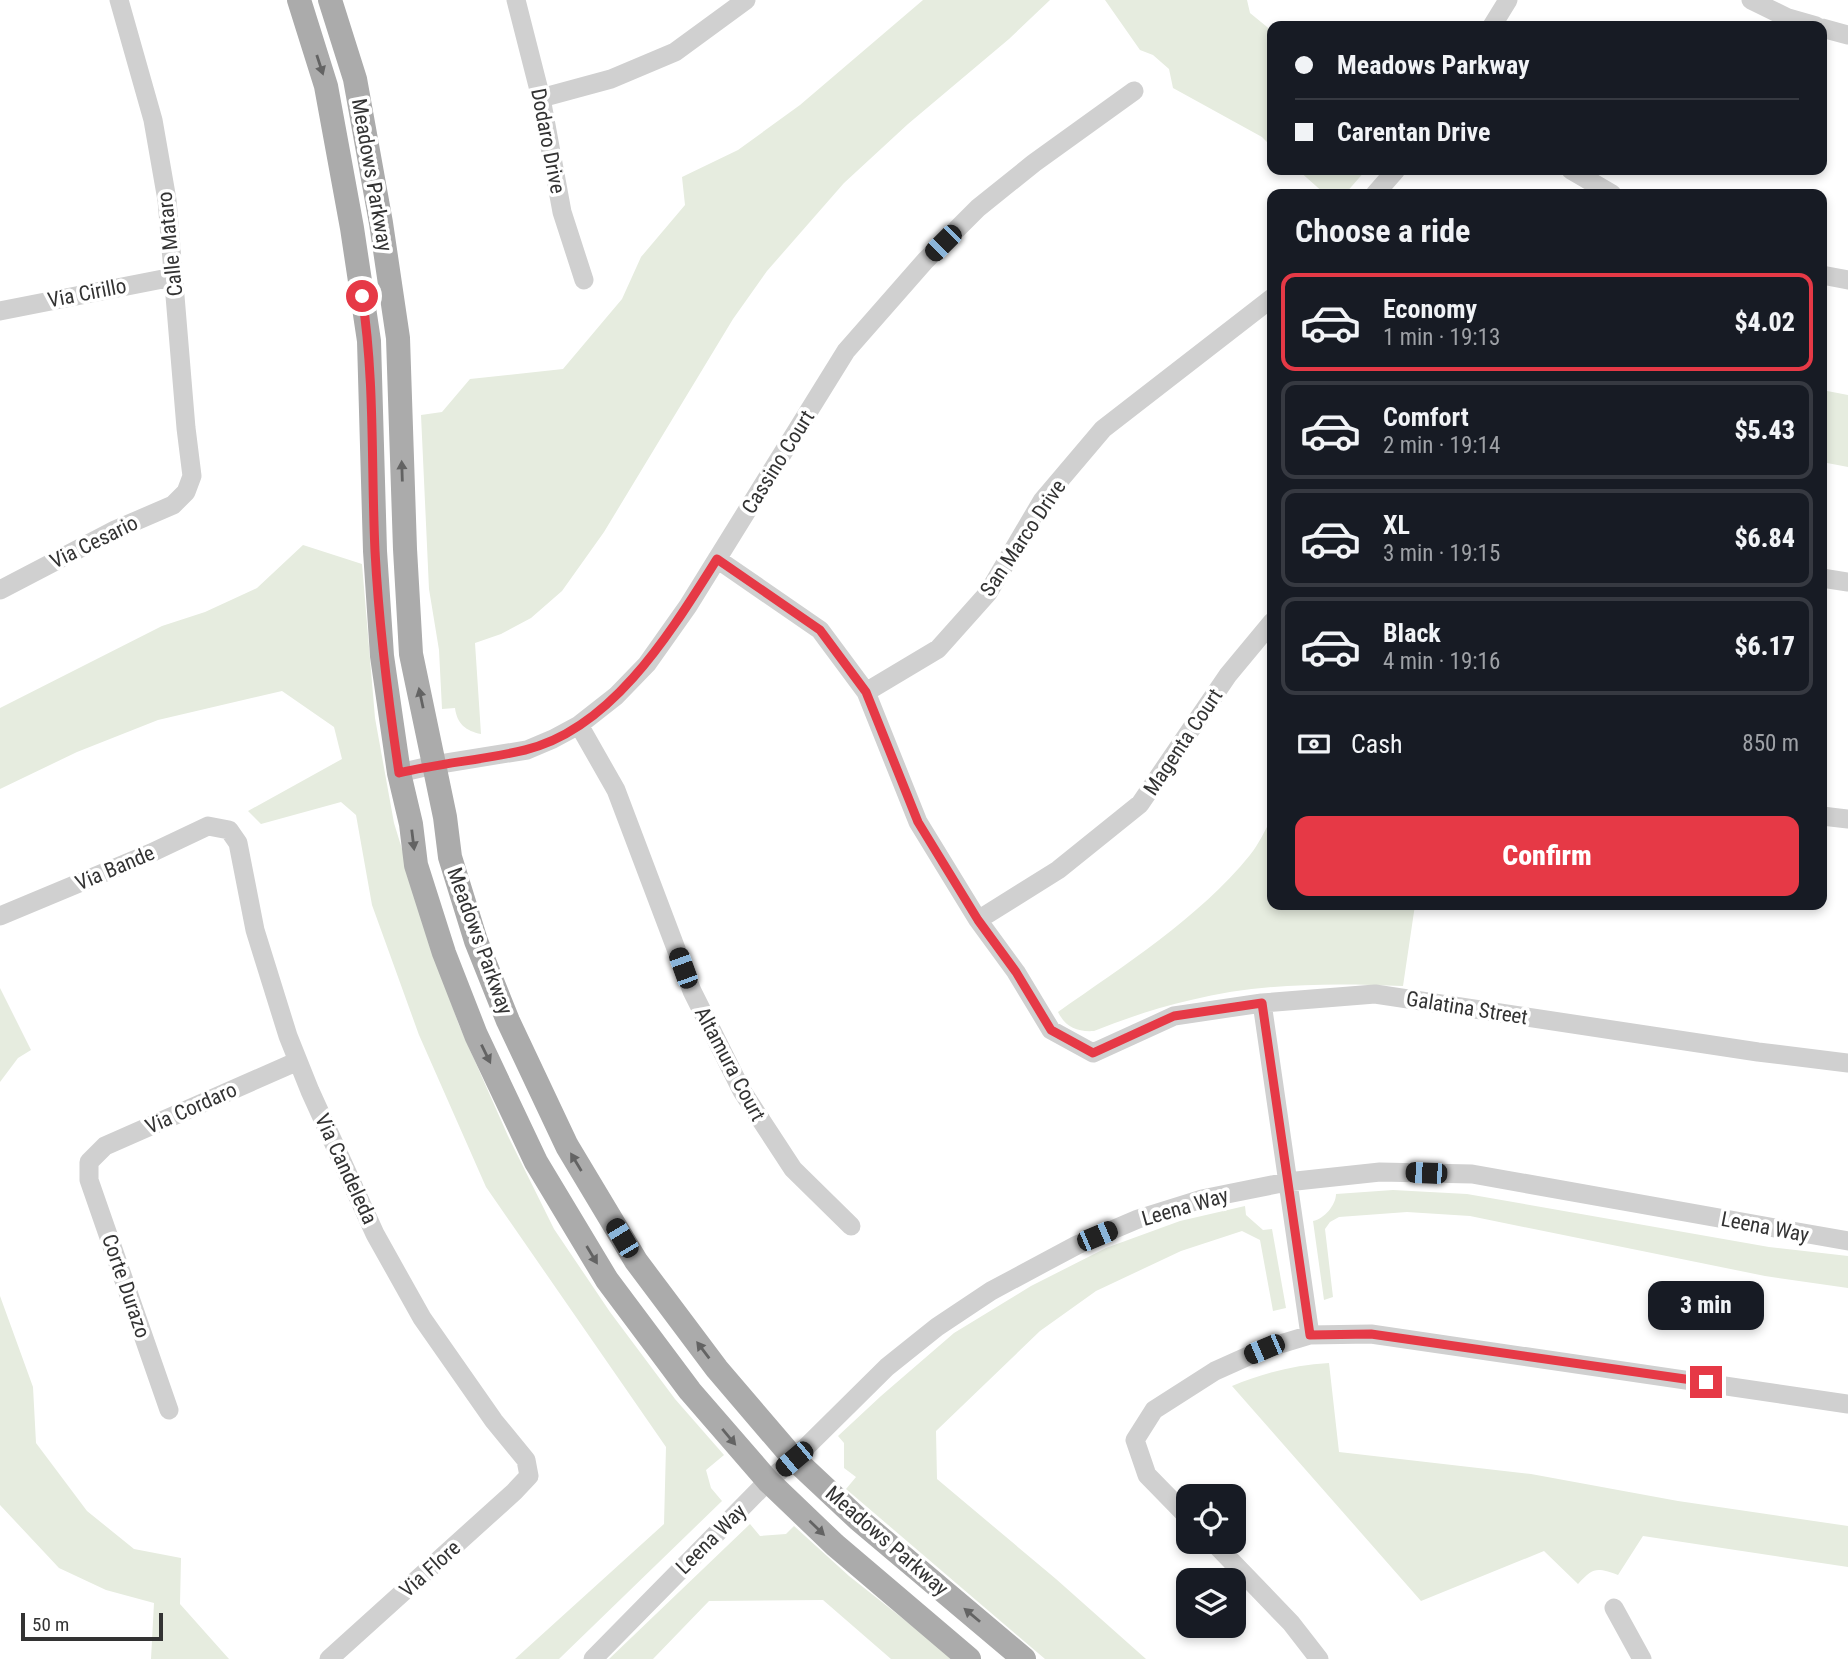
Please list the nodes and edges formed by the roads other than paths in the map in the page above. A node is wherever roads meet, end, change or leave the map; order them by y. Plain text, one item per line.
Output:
1 (119, 0) edge
2 (299, 0) edge
3 (330, 0) edge
4 (516, 0) edge
5 (746, 0) edge
6 (1508, 0) edge
7 (1751, 0) edge
8 (1495, 21) edge
9 (1798, 21) edge
10 (1827, 29) edge
11 (1848, 35) edge
12 (1134, 91) dead end
13 (541, 98) junction
14 (1392, 175) edge
15 (1580, 175) edge
16 (1379, 189) edge
17 (1603, 189) edge
18 (1827, 276) edge
19 (173, 277) junction
20 (584, 280) dead end
21 (1848, 280) edge
22 (1267, 310) edge
23 (0, 311) edge
24 (186, 492) joint
25 (717, 559) junction
26 (1827, 579) edge
27 (1848, 582) edge
28 (0, 590) edge
29 (1267, 628) edge
30 (866, 692) junction
31 (579, 724) junction
32 (434, 765) junction
33 (399, 773) junction
34 (1827, 817) edge
35 (1848, 819) edge
36 (229, 830) joint
37 (0, 916) edge
38 (978, 920) junction
39 (1262, 1003) junction
40 (298, 1061) junction
41 (1848, 1063) edge
42 (89, 1162) joint
43 (1287, 1182) junction
44 (851, 1226) dead end
45 (1848, 1241) edge
46 (1310, 1335) junction
47 (1848, 1404) edge
48 (169, 1409) dead end
49 (794, 1459) junction
50 (529, 1476) joint
51 (768, 1482) junction
52 (1176, 1505) edge
53 (1225, 1554) edge
54 (1614, 1608) dead end
55 (329, 1659) edge
56 (593, 1659) edge
57 (969, 1659) edge
58 (1024, 1659) edge
59 (1319, 1659) edge
60 (1642, 1659) edge

1 - 19 street, Calle Mataro
2 -> 33 main road, Meadows Parkway
32 -> 3 main road, Meadows Parkway
4 - 13 street, Dodaro Drive
5 - 13 street
6 - 8 street
7 - 9 street
10 - 11 street
12 - 25 street, Cassino Court
13 - 20 street, Dodaro Drive
14 - 16 street
15 - 17 street
18 - 21 street
19 - 23 street, Via Cirillo
19 - 24 street, Calle Mataro
22 - 30 street, San Marco Drive
24 - 28 street, Via Cesario
25 - 30 street
25 - 31 street, Cassino Court
26 - 27 street
29 - 38 street, Magenta Court
30 - 38 street
31 - 32 street, Cassino Court
31 - 44 street, Altamura Court
32 - 33 street, Cassino Court
49 -> 32 main road, Meadows Parkway
33 -> 51 main road, Meadows Parkway
34 - 35 street
36 - 37 street, Via Bande
36 - 40 street, Via Candeleda
38 - 39 street, Galatina Street
39 - 41 street, Galatina Street
39 - 43 street
40 - 42 street, Via Cordaro
40 - 50 street, Via Candeleda
42 - 48 street, Corte Durazo
43 - 45 street, Leena Way
43 - 46 street
43 - 49 street, Leena Way
46 - 47 street
46 - 52 street
49 - 51 street, Leena Way
58 -> 49 main road, Meadows Parkway
50 - 55 street, Via Flore
51 - 56 street, Leena Way
51 -> 57 main road, Meadows Parkway
53 - 59 street
54 - 60 street

